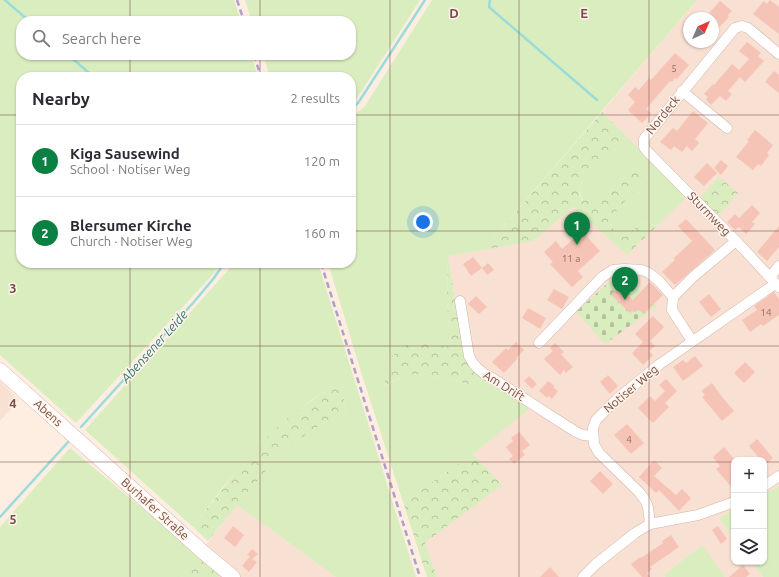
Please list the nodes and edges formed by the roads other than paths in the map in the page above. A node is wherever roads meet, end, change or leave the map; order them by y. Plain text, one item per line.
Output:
1 (779, 54) edge
2 (682, 91) junction
3 (727, 128) dead end
4 (644, 139) joint
5 (736, 241) junction
6 (779, 266) edge
7 (775, 283) edge
8 (673, 297) junction
9 (460, 301) dead end
10 (692, 341) junction
11 (539, 343) dead end
12 (0, 370) edge
13 (593, 436) junction
14 (79, 440) joint
15 (779, 476) edge
16 (767, 484) edge
17 (731, 503) edge
18 (650, 524) junction
19 (233, 577) edge
20 (583, 577) edge

1 - 2 street, Nordeck
2 - 3 street, Nordeck
2 - 4 street, Nordeck
4 - 5 street, Sturmweg
5 - 7 street, Sturmweg
5 - 8 street
6 - 7 street, Notiser Weg
7 - 10 street, Notiser Weg
8 - 10 street
8 - 11 street
9 - 13 street, Am Drift
10 - 13 street, Notiser Weg
12 - 14 main road, Abens
13 - 18 street
14 - 19 main road, Burhafer Straße
15 - 16 street
17 - 18 street
18 - 20 street

